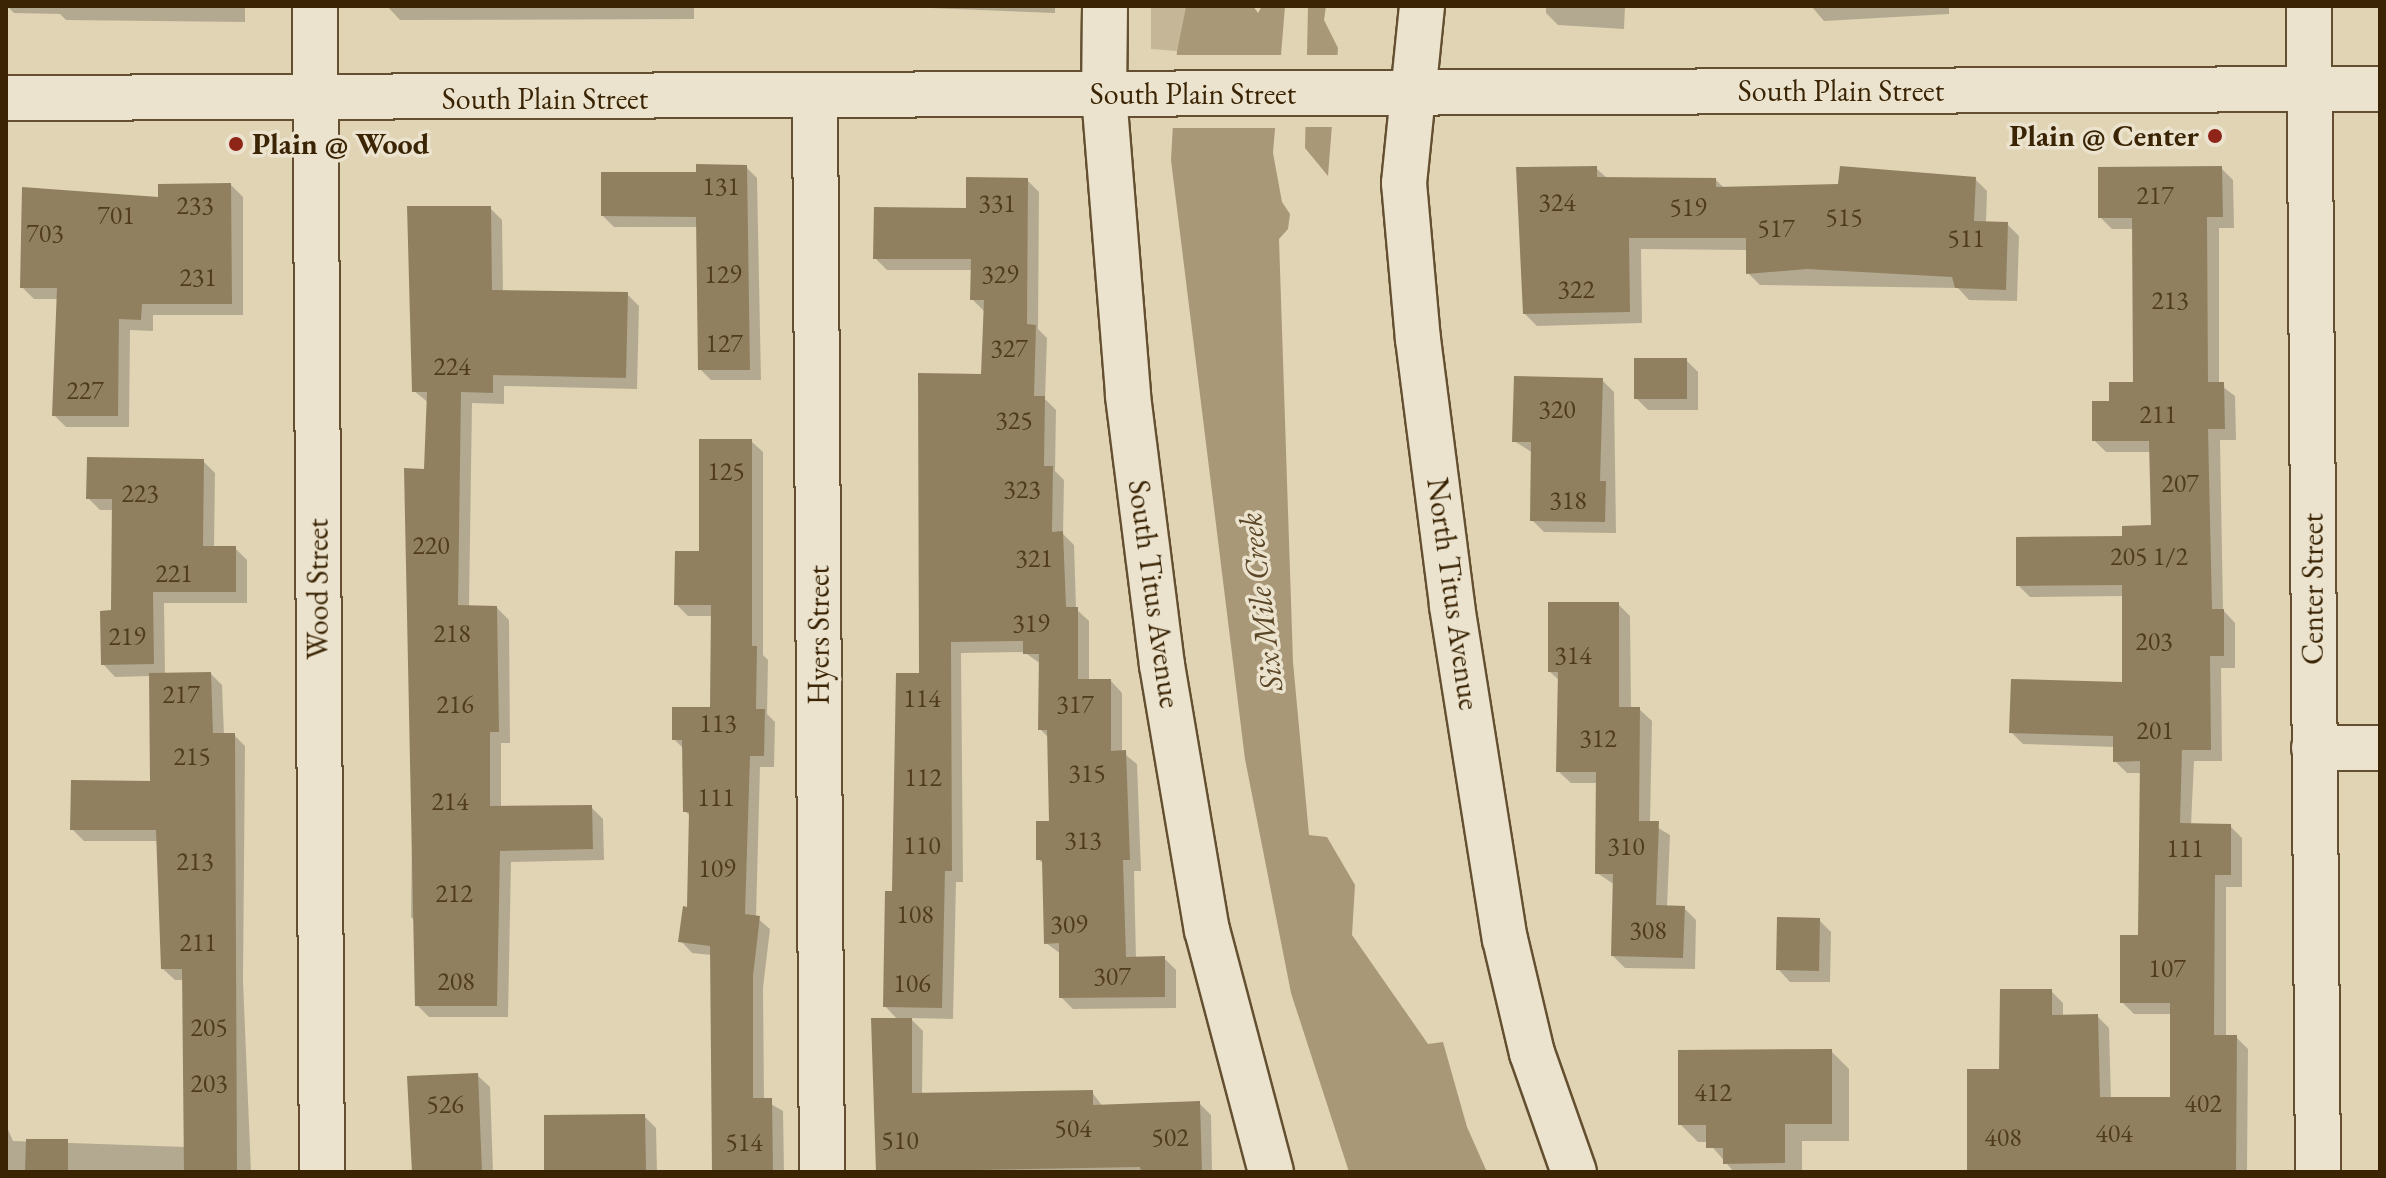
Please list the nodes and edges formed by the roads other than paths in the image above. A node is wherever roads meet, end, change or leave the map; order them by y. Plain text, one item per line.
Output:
1 (315, 6) edge
2 (1105, 6) edge
3 (1422, 6) edge
4 (2309, 6) edge
5 (2309, 89) junction
6 (2380, 89) edge
7 (1413, 93) junction
8 (1104, 95) junction
9 (815, 97) junction
10 (6, 98) edge
11 (314, 99) junction
12 (2314, 748) junction
13 (2380, 748) edge
14 (322, 1172) edge
15 (822, 1172) edge
16 (1271, 1172) edge
17 (1574, 1172) edge
18 (2318, 1172) edge

1 - 11 street, Wood Street
2 - 8 street, South Titus Avenue
3 - 7 street, North Titus Avenue
4 - 5 street, Center Street
5 - 6 street, South Plain Street
5 - 7 street, South Plain Street
5 - 12 street, Center Street
7 - 8 street, South Plain Street
7 - 17 street, North Titus Avenue
8 - 9 street, South Plain Street
8 - 16 street, South Titus Avenue
9 - 11 street, South Plain Street
9 - 15 street, Hyers Street
10 - 11 street, South Plain Street
11 - 14 street, Wood Street
12 - 13 street
12 - 18 street, Center Street

